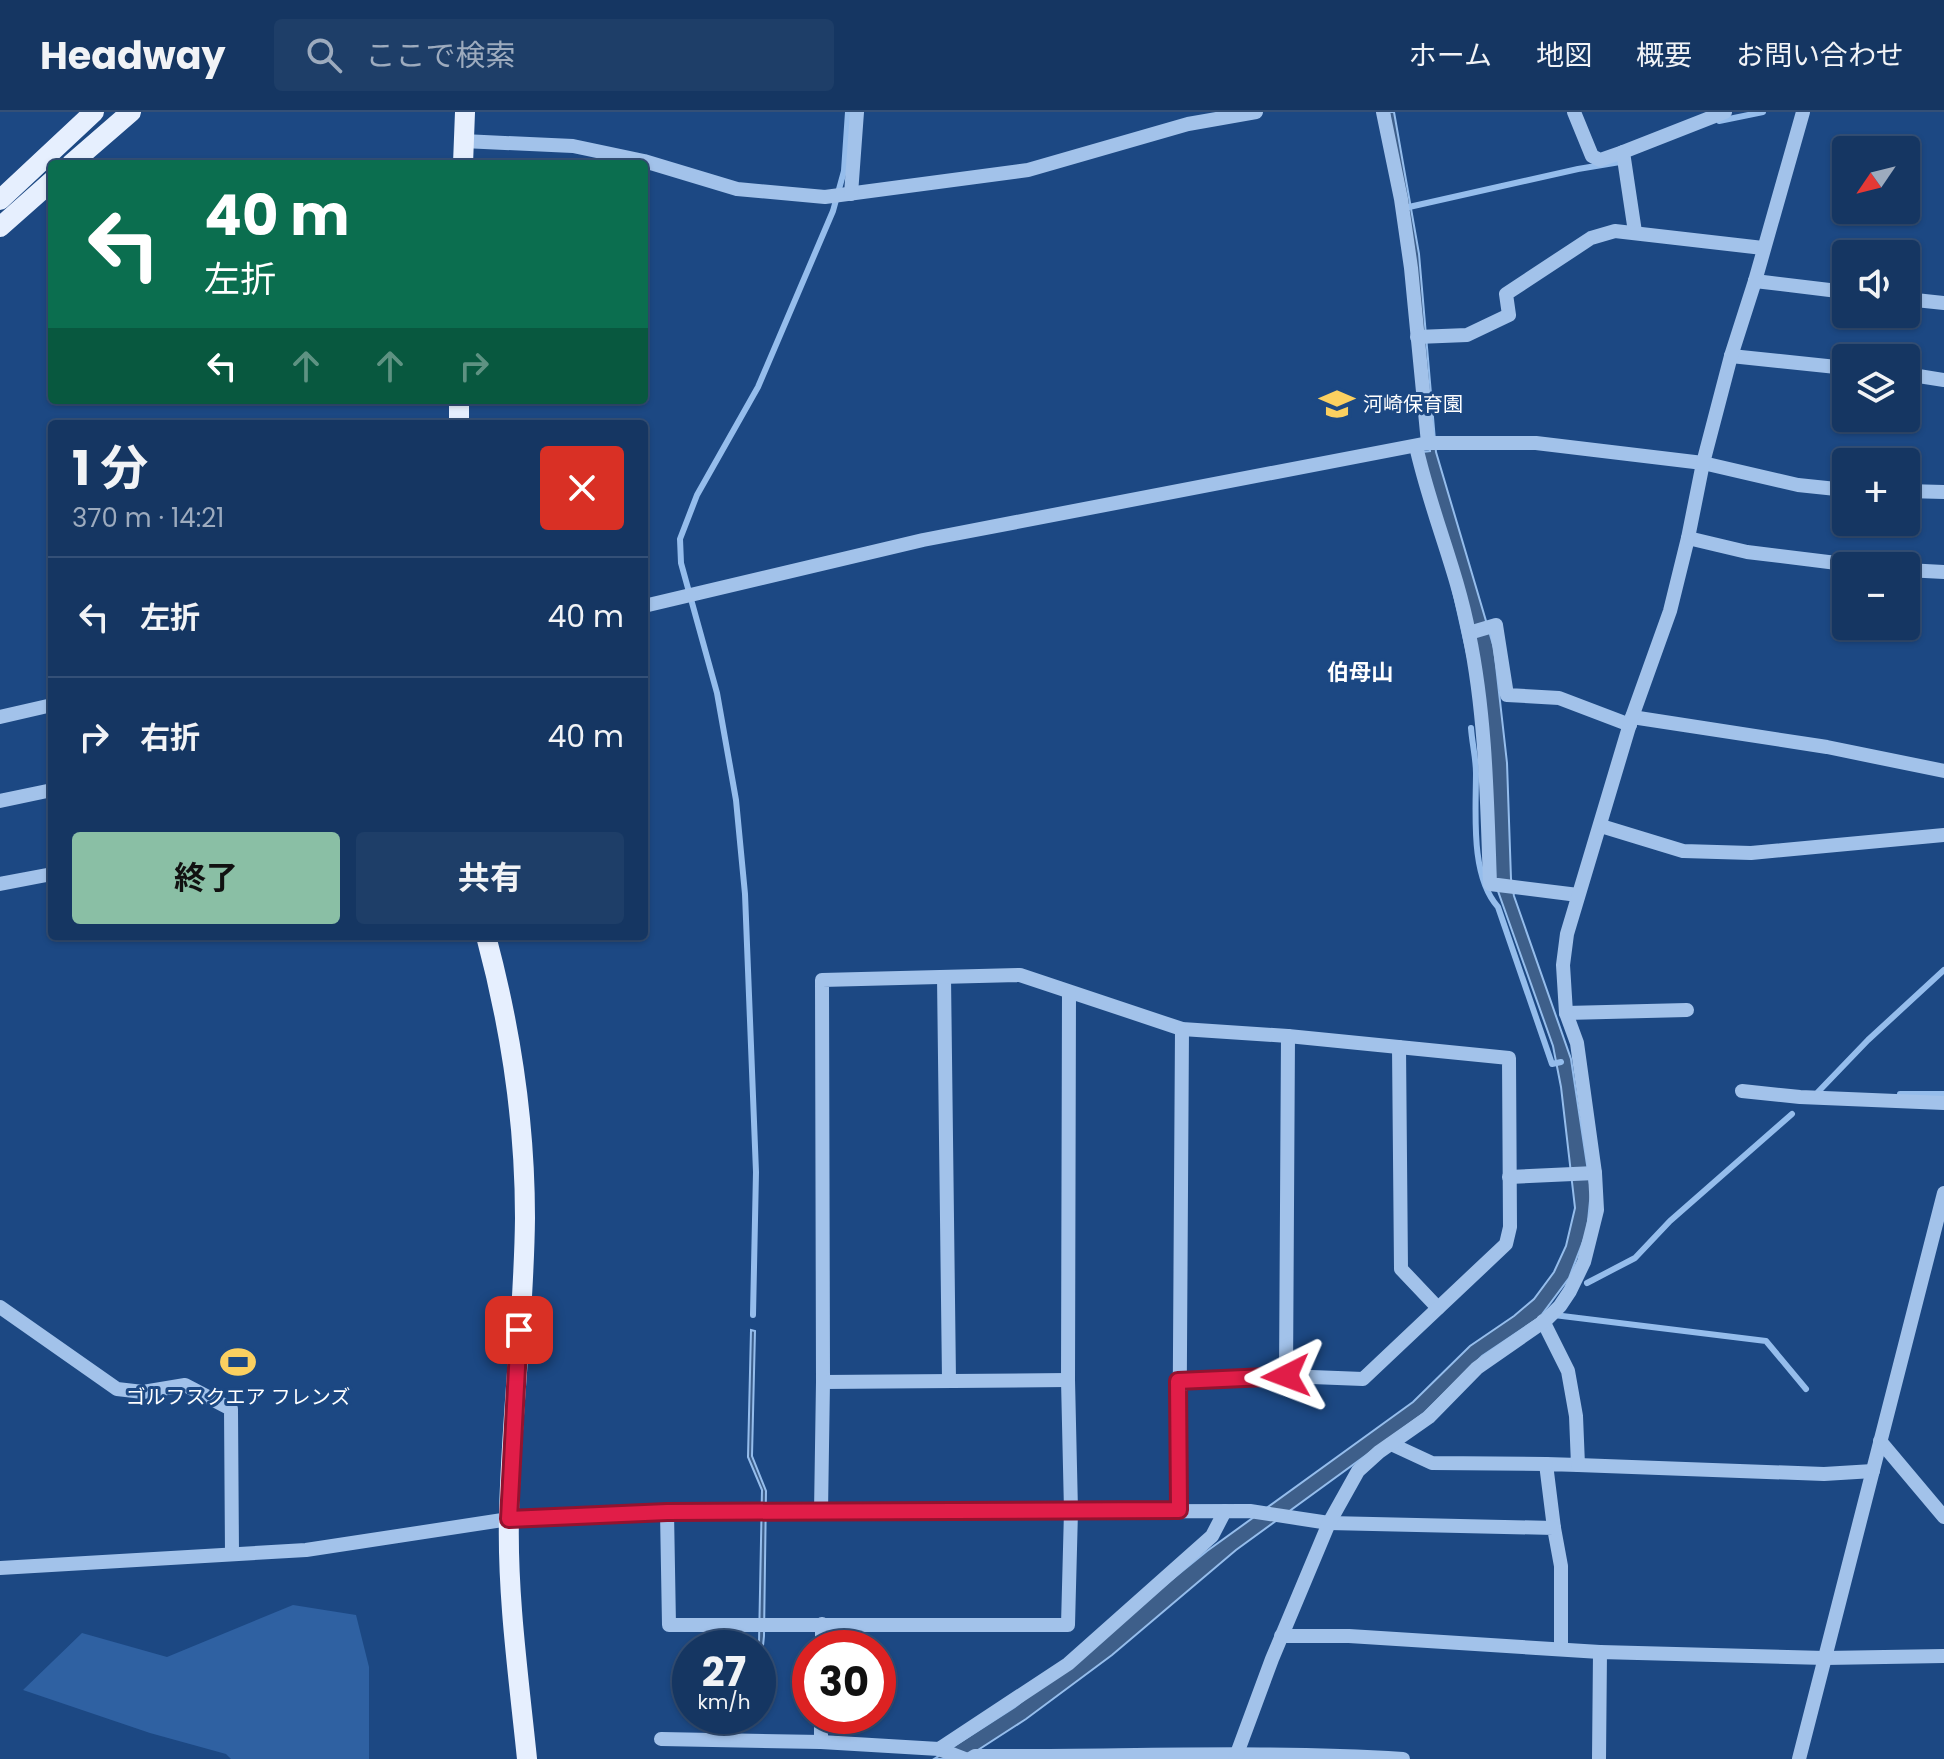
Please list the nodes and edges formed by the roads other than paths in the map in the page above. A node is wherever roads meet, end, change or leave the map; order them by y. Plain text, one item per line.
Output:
1 (94, 112) edge
2 (131, 112) edge
3 (465, 112) edge
4 (857, 112) edge
5 (1256, 112) edge
6 (1383, 112) edge
7 (1574, 112) edge
8 (1725, 112) edge
9 (1803, 112) edge
10 (463, 141) junction
11 (1623, 152) junction
12 (76, 160) edge
13 (463, 160) edge
14 (639, 160) edge
15 (648, 162) edge
16 (48, 185) edge
17 (851, 194) junction
18 (0, 200) edge
19 (0, 227) edge
20 (1635, 232) junction
21 (1763, 248) junction
22 (1755, 281) junction
23 (1832, 290) edge
24 (1920, 300) edge
25 (1944, 303) edge
26 (1417, 337) junction
27 (1731, 356) junction
28 (1832, 367) edge
29 (1920, 376) edge
30 (1944, 380) edge
31 (1422, 444) junction
32 (1703, 463) junction
33 (1832, 489) edge
34 (1920, 491) edge
35 (1944, 492) edge
36 (1688, 538) junction
37 (1832, 562) edge
38 (1920, 571) edge
39 (1944, 572) edge
40 (648, 605) edge
41 (1478, 630) junction
42 (48, 706) edge
43 (0, 717) edge
44 (1631, 721) junction
45 (1944, 771) edge
46 (48, 791) edge
47 (0, 801) edge
48 (1601, 826) junction
49 (1944, 832) edge
50 (48, 875) edge
51 (0, 884) edge
52 (1578, 895) junction
53 (487, 940) edge
54 (944, 977) junction
55 (1069, 993) junction
56 (1687, 1010) dead end
57 (1566, 1013) junction
58 (1182, 1029) junction
59 (1288, 1036) junction
60 (1399, 1047) junction
61 (1742, 1091) dead end
62 (1944, 1103) edge
63 (1595, 1173) junction
64 (1509, 1177) junction
65 (1944, 1193) edge
66 (0, 1307) edge
67 (1438, 1308) junction
68 (1543, 1321) junction
69 (1286, 1376) junction
70 (949, 1380) junction
71 (1068, 1380) junction
72 (1178, 1381) junction
73 (823, 1382) junction
74 (1880, 1441) junction
75 (1391, 1444) junction
76 (1546, 1464) junction
77 (1578, 1465) junction
78 (1873, 1471) junction
79 (1179, 1510) junction
80 (1071, 1511) junction
81 (1225, 1511) junction
82 (667, 1512) junction
83 (821, 1512) junction
84 (1944, 1517) edge
85 (509, 1519) junction
86 (1329, 1523) junction
87 (1554, 1528) junction
88 (232, 1554) junction
89 (0, 1568) edge
90 (822, 1624) junction
91 (822, 1630) edge
92 (1281, 1636) junction
93 (1561, 1648) junction
94 (1600, 1652) junction
95 (1944, 1656) edge
96 (1825, 1658) junction
97 (821, 1734) edge
98 (661, 1739) dead end
99 (821, 1742) junction
100 (943, 1750) junction
101 (1235, 1757) edge
102 (527, 1759) edge
103 (966, 1759) edge
104 (1403, 1759) edge
105 (1599, 1759) edge
106 (1799, 1759) edge

1 - 18 main road
2 - 12 main road
3 - 10 main road
4 - 17 street
5 - 17 street
6 - 26 street
7 - 11 street
8 - 11 street
9 - 21 street
10 - 13 main road
10 - 14 street
11 - 20 street
15 - 17 street
16 - 19 main road
20 - 21 street
20 - 26 street
21 - 22 street
22 - 23 street
22 - 27 street
24 - 25 street
26 - 31 street
27 - 28 street
27 - 32 street
29 - 30 street
31 - 32 street
31 - 40 street
31 - 41 street
32 - 33 street
32 - 36 street
34 - 35 street
36 - 37 street
36 - 44 street
38 - 39 street
41 - 44 street
41 - 52 street
42 - 43 street
44 - 45 street
44 - 48 street
46 - 47 street
48 - 49 street
48 - 52 street
50 - 51 street
52 - 57 street
53 - 85 main road
54 - 55 street
54 - 70 street
54 - 73 street
55 - 58 street
55 - 71 street
56 - 57 street
57 - 63 street
58 - 59 street
58 - 72 street
59 - 60 street
59 - 69 street
60 - 64 street
60 - 67 street
61 - 62 street
63 - 64 street
63 - 68 street
64 - 67 street
65 - 74 street
66 - 88 street
67 - 69 street
68 - 75 street
68 - 77 street
69 - 72 street
70 - 71 street
70 - 73 street
71 - 80 street
72 - 79 street
73 - 83 street
74 - 78 street
74 - 84 street
75 - 76 street
75 - 86 street
76 - 77 street
76 - 87 street
77 - 78 street
78 - 96 street
79 - 80 street
79 - 81 street
80 - 83 street
80 - 90 street
81 - 86 street
81 - 100 street
82 - 83 street
82 - 85 street
82 - 90 street
85 - 88 street
85 - 102 main road
86 - 87 street
86 - 92 street
87 - 93 street
88 - 89 street
90 - 91 street
92 - 93 street
92 - 101 street
93 - 94 street
94 - 96 street
94 - 105 street
95 - 96 street
96 - 106 street
97 - 99 street
98 - 99 street
99 - 100 street
100 - 103 street
101 - 103 street
101 - 104 street

